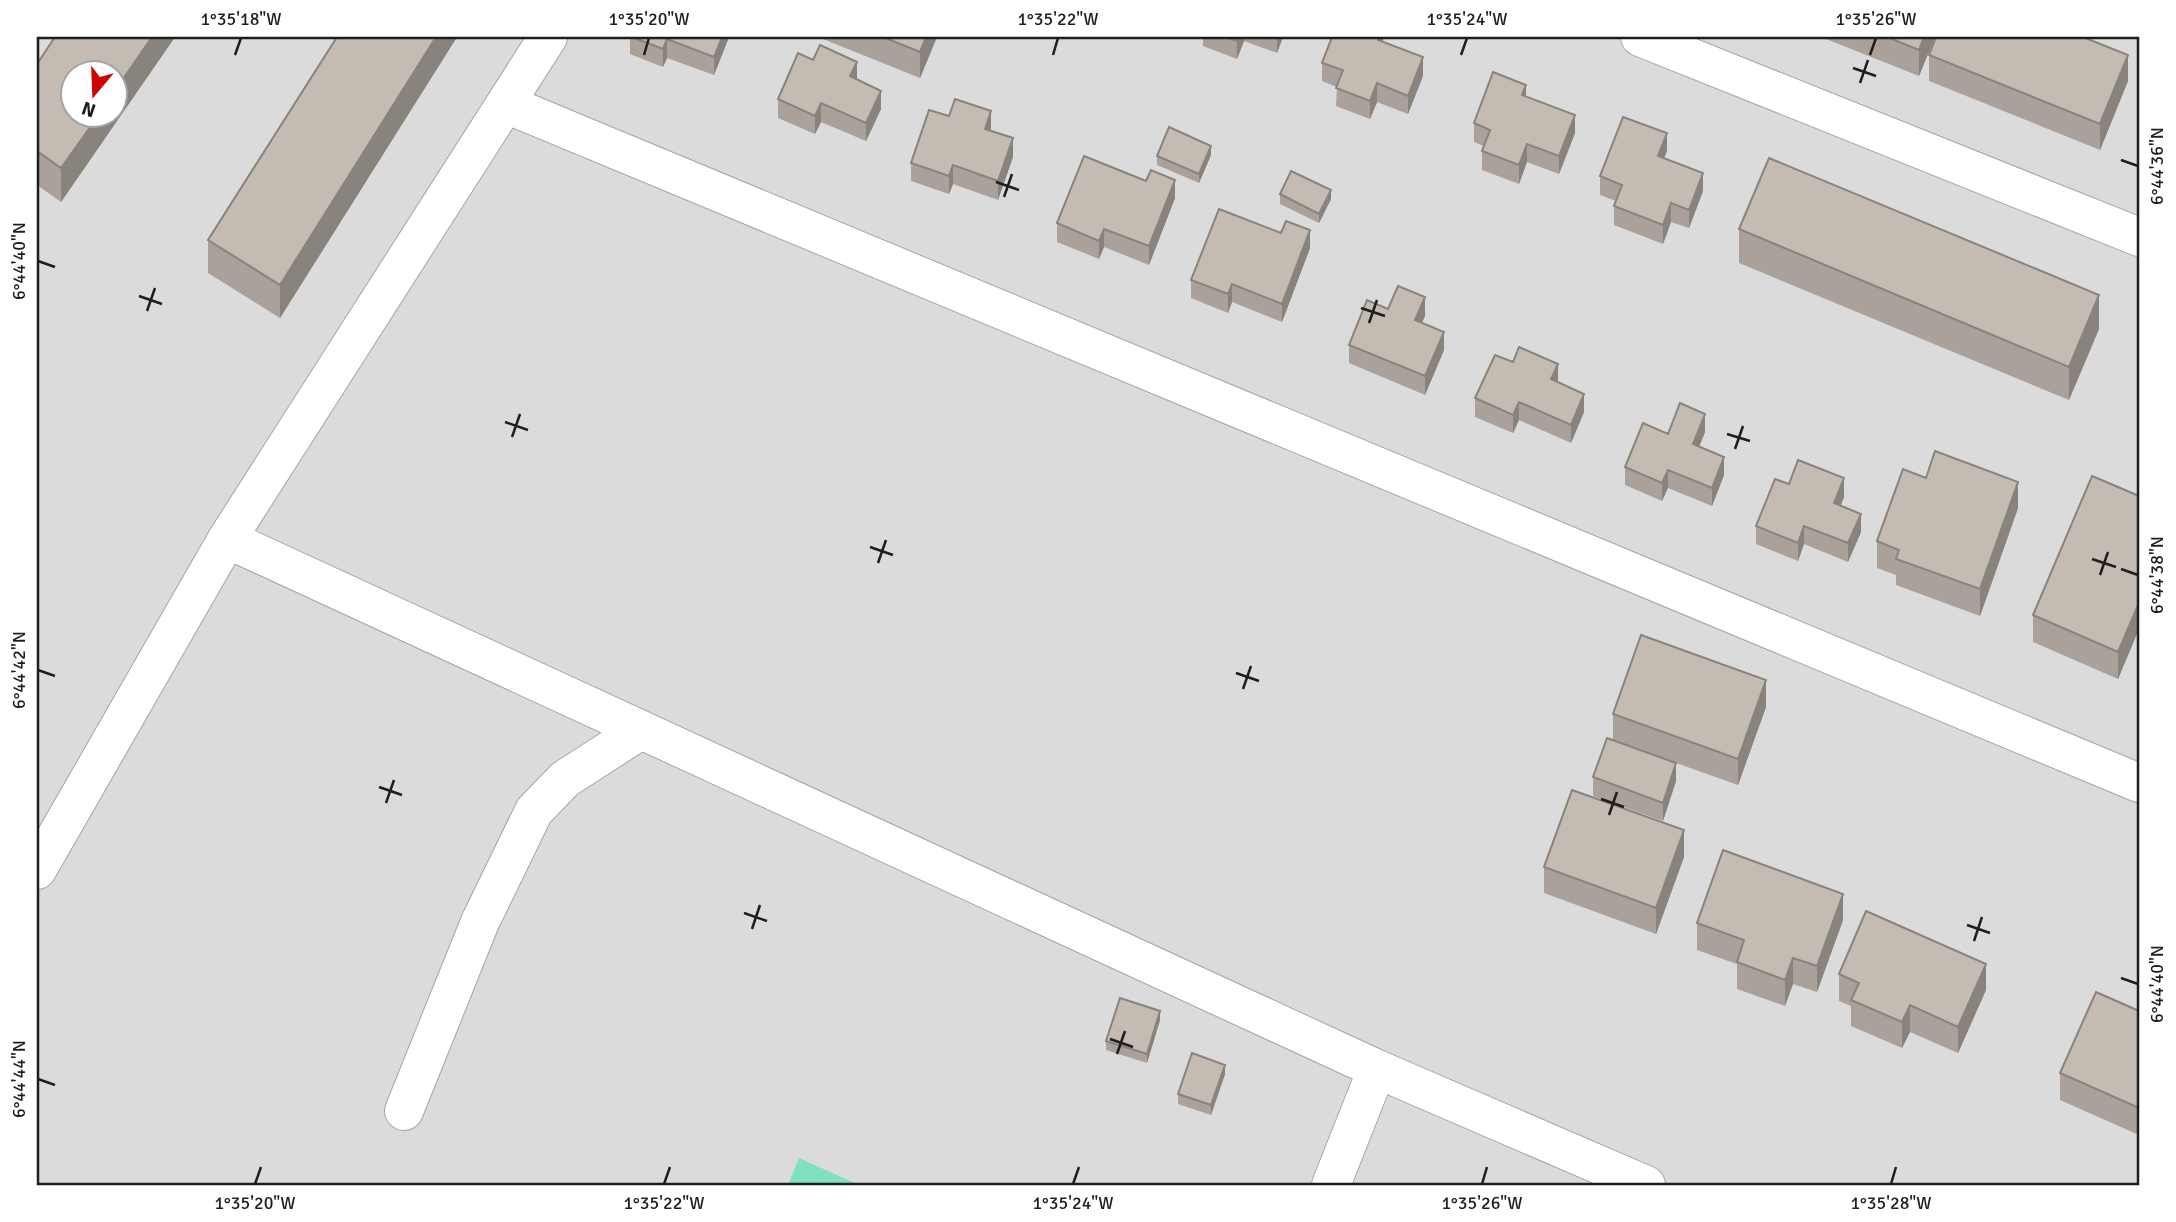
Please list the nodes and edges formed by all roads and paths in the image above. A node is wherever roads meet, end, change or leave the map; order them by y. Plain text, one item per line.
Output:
1 (548, 37) edge
2 (1640, 37) edge
3 (506, 104) junction
4 (2139, 237) edge
5 (227, 539) junction
6 (641, 730) junction
7 (2139, 783) edge
8 (37, 870) edge
9 (1377, 1069) junction
10 (404, 1111) dead end
11 (1331, 1185) edge
12 (1646, 1185) edge

1 - 3 street
2 - 4 street
3 - 5 street
3 - 7 street
5 - 6 street
5 - 8 street
6 - 9 street
6 - 10 street
9 - 11 street
9 - 12 street

